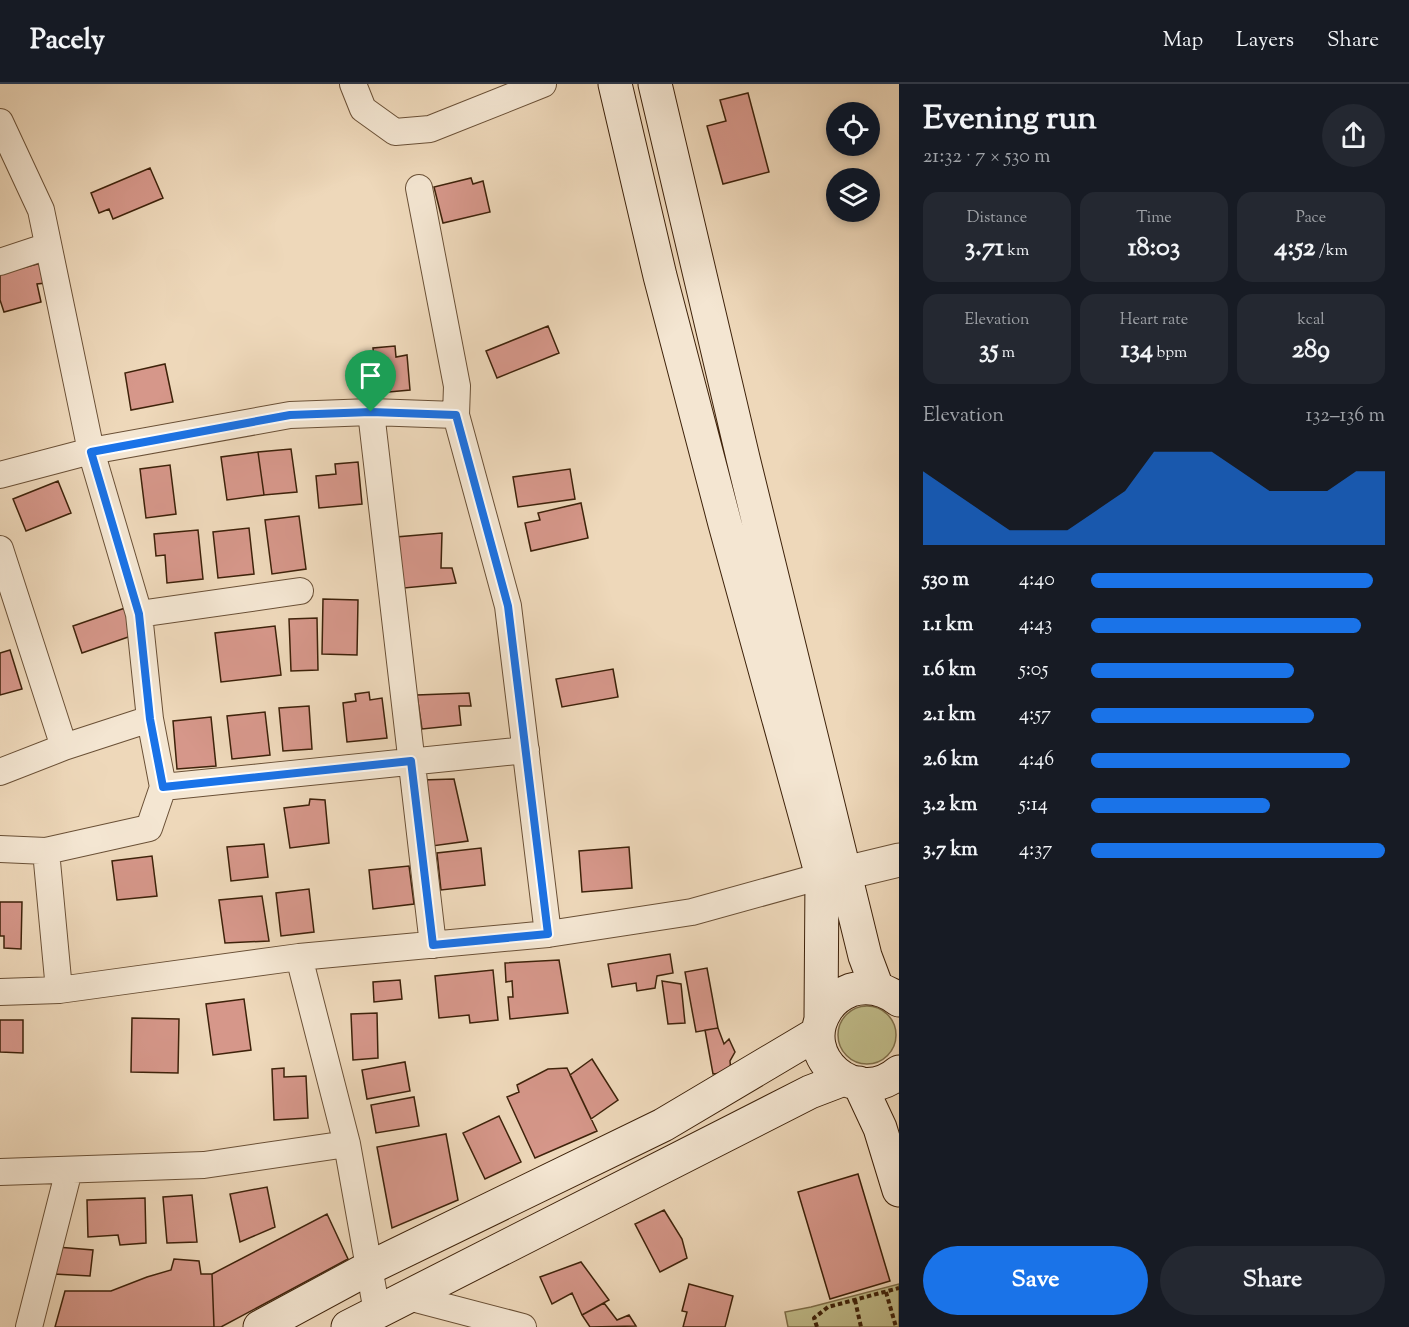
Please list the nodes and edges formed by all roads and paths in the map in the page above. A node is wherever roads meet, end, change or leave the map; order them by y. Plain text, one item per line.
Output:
1 (353, 84) edge
2 (543, 84) edge
3 (615, 84) edge
4 (655, 84) edge
5 (0, 122) edge
6 (419, 188) dead end
7 (48, 246) junction
8 (0, 262) edge
9 (371, 412) junction
10 (456, 415) junction
11 (91, 452) junction
12 (0, 475) edge
13 (0, 549) edge
14 (300, 591) dead end
15 (139, 614) junction
16 (150, 719) junction
17 (64, 747) junction
18 (526, 750) junction
19 (411, 761) junction
20 (0, 772) edge
21 (163, 787) junction
22 (0, 849) edge
23 (46, 851) junction
24 (899, 860) edge
25 (834, 874) junction
26 (548, 934) junction
27 (433, 945) junction
28 (299, 957) junction
29 (59, 990) junction
30 (0, 992) edge
31 (892, 994) edge
32 (819, 1026) junction
33 (899, 1072) edge
34 (852, 1081) junction
35 (347, 1144) junction
36 (69, 1170) junction
37 (0, 1172) edge
38 (899, 1190) edge
39 (369, 1268) junction
40 (899, 1288) edge
41 (886, 1292) junction
42 (408, 1297) junction
43 (855, 1300) junction
44 (376, 1312) junction
45 (29, 1327) edge
46 (260, 1327) edge
47 (348, 1327) edge
48 (523, 1327) edge
49 (817, 1327) edge
50 (861, 1327) edge
51 (897, 1327) edge

1 - 2 street
3 - 25 main road
4 - 25 main road
5 - 7 street
6 - 10 street
7 - 8 street
7 - 11 street
9 - 10 street
9 - 11 street
9 - 19 street
10 - 18 street
11 - 12 street
11 - 15 street
13 - 17 street
14 - 15 street
15 - 16 street
16 - 17 street
16 - 21 street
17 - 20 street
18 - 19 street
18 - 26 street
19 - 21 street
19 - 27 street
21 - 23 street
22 - 23 street
23 - 29 street
24 - 25 main road
25 - 26 street
25 - 31 main road
25 - 32 main road
26 - 27 street
27 - 28 street
28 - 29 street
28 - 35 street
29 - 30 street
31 - 32 main road
32 - 34 main road
32 - 39 main road
33 - 34 main road
34 - 38 main road
34 - 42 main road
35 - 36 street
35 - 39 street
36 - 37 street
36 - 45 street
39 - 44 street
39 - 46 main road
40 - 41 path
41 - 43 path
41 - 51 path
42 - 44 main road
42 - 48 street
43 - 49 path
43 - 50 path
44 - 47 main road

